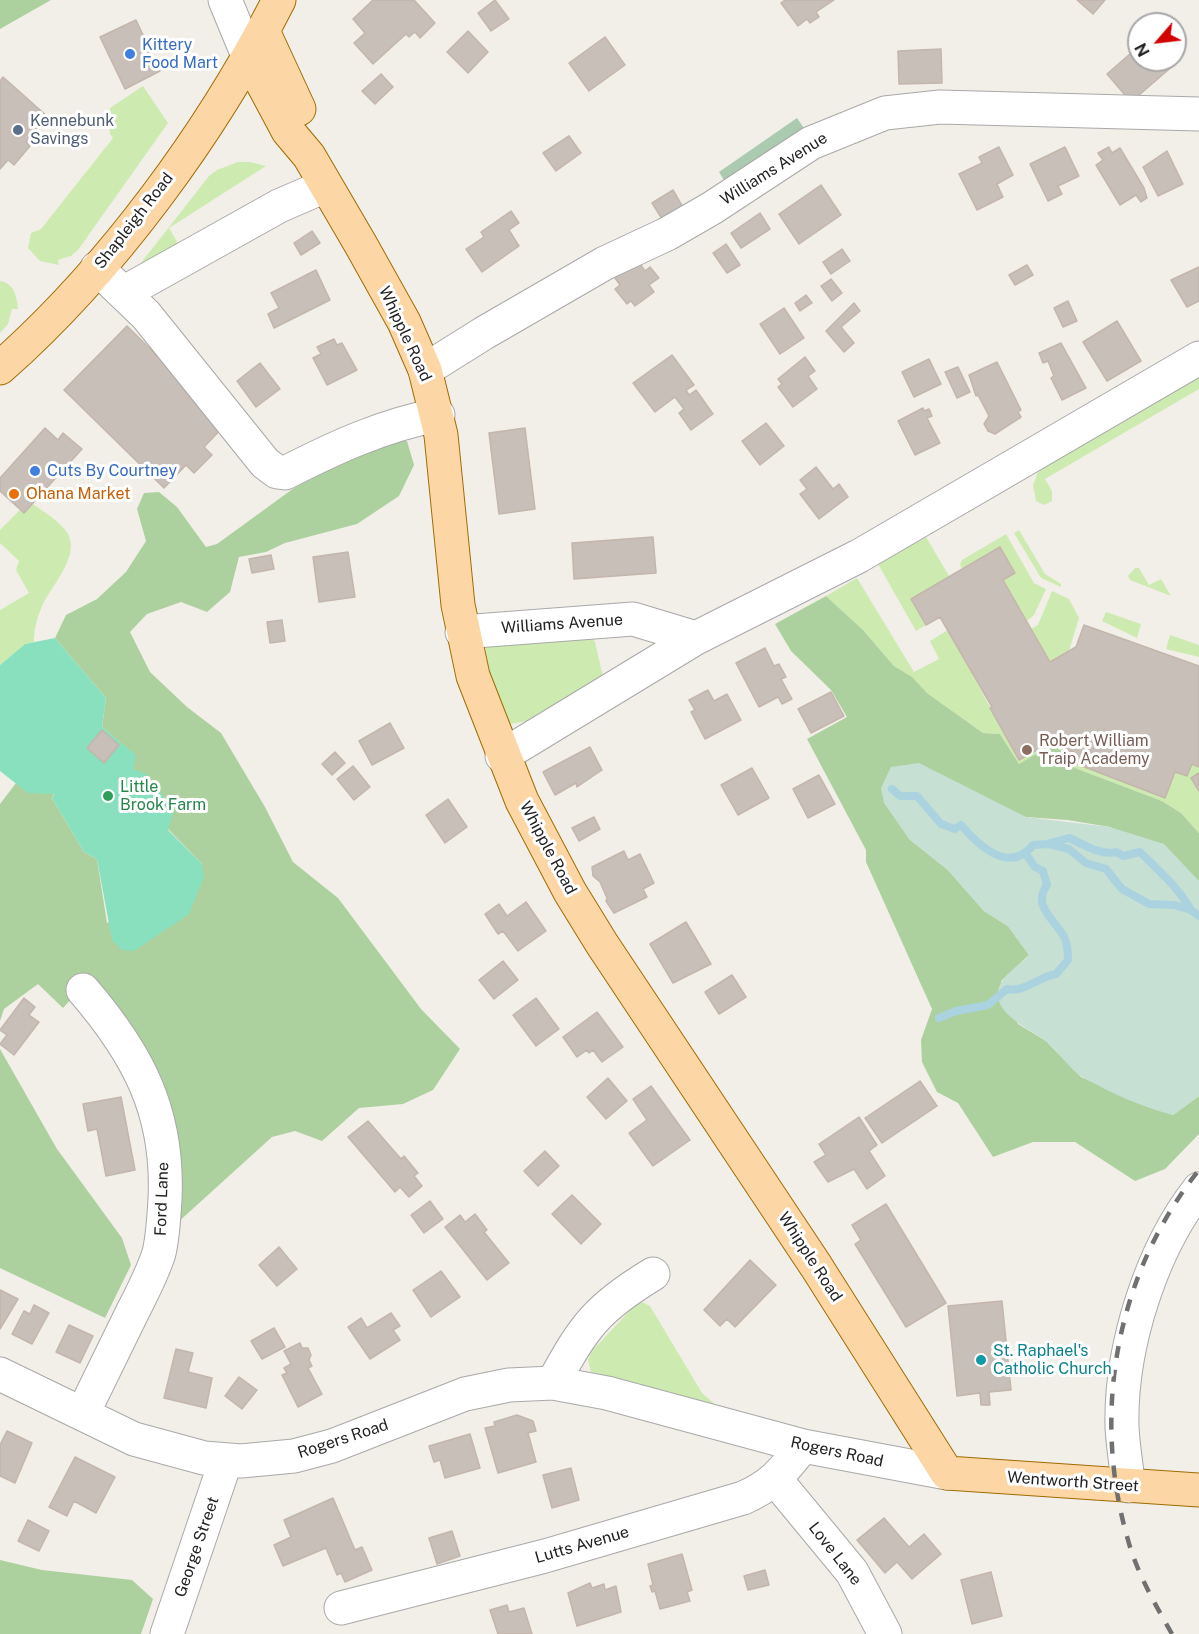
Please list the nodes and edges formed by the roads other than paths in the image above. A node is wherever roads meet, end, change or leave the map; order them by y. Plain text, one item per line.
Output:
1 (225, 0) edge
2 (248, 0) edge
3 (279, 0) edge
4 (256, 44) junction
5 (1199, 114) edge
6 (325, 186) junction
7 (97, 268) junction
8 (125, 292) junction
9 (1199, 358) edge
10 (0, 368) edge
11 (426, 370) junction
12 (438, 415) junction
13 (462, 632) junction
14 (696, 638) junction
15 (502, 756) junction
16 (83, 990) dead end
17 (1199, 1189) edge
18 (653, 1274) dead end
19 (0, 1374) edge
20 (553, 1383) junction
21 (83, 1413) junction
22 (803, 1446) junction
23 (226, 1460) junction
24 (947, 1473) junction
25 (776, 1480) junction
26 (1129, 1486) junction
27 (1199, 1491) edge
28 (341, 1608) dead end
29 (167, 1634) edge
30 (885, 1634) edge

1 - 4 street
2 - 4 street
3 - 4 main road
4 - 6 main road, Whipple Road
4 - 7 main road, Shapleigh Road
5 - 11 street, Williams Avenue
6 - 8 street
6 - 11 main road, Whipple Road
7 - 8 street
7 - 10 main road, Shapleigh Road
8 - 12 street
9 - 14 street
11 - 12 main road, Whipple Road
12 - 13 main road, Whipple Road
13 - 14 street, Williams Avenue
13 - 15 main road, Whipple Road
14 - 15 street
15 - 24 main road, Whipple Road
16 - 21 street, Ford Lane
17 - 26 street
18 - 20 street
19 - 21 street, Rogers Road
20 - 22 street, Rogers Road
20 - 23 street, Rogers Road
21 - 23 street, Rogers Road
22 - 24 street, Rogers Road
22 - 25 street, Lutts Avenue
23 - 29 street, George Street
24 - 26 main road, Wentworth Street
25 - 28 street, Lutts Avenue
25 - 30 street, Love Lane
26 - 27 main road, Wentworth Street

